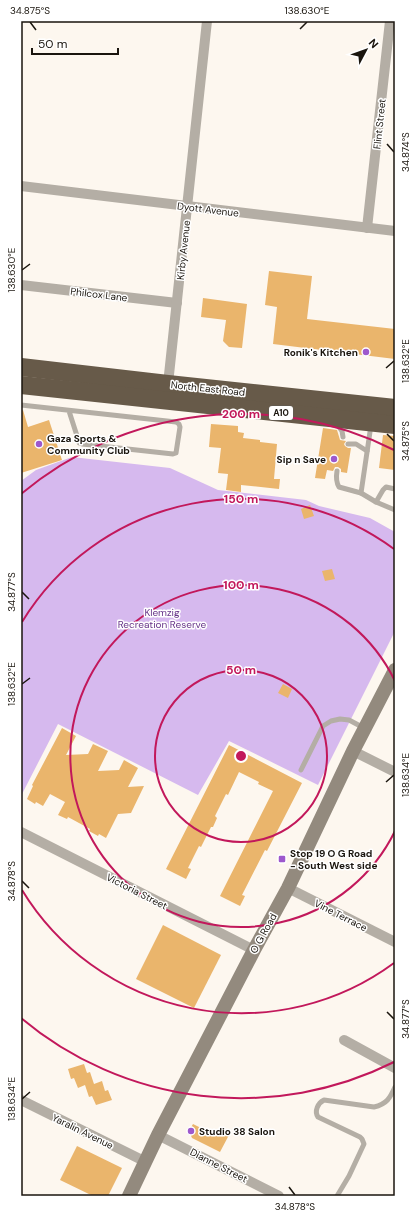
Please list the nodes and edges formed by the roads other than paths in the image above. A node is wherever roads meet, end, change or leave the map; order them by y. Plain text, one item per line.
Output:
1 (207, 21) edge
2 (390, 21) edge
3 (21, 186) edge
4 (187, 207) junction
5 (367, 228) junction
6 (395, 231) edge
7 (21, 285) edge
8 (177, 303) junction
9 (21, 367) edge
10 (21, 385) edge
11 (168, 392) junction
12 (21, 405) edge
13 (395, 408) edge
14 (69, 411) junction
15 (332, 418) junction
16 (371, 422) junction
17 (395, 425) edge
18 (343, 437) dead end
19 (348, 444) dead end
20 (367, 451) junction
21 (337, 471) dead end
22 (395, 489) edge
23 (361, 493) junction
24 (376, 502) junction
25 (395, 510) edge
26 (395, 670) edge
27 (365, 729) junction
28 (353, 751) junction
29 (301, 770) dead end
30 (395, 772) edge
31 (21, 832) edge
32 (288, 888) junction
33 (395, 942) edge
34 (254, 950) junction
35 (344, 1040) dead end
36 (395, 1068) edge
37 (395, 1087) edge
38 (21, 1100) edge
39 (158, 1135) junction
40 (146, 1162) junction
41 (129, 1196) edge
42 (279, 1196) edge
43 (337, 1196) edge

1 - 4 street, Kirby Avenue
2 - 5 street, Flint Street
3 - 4 street, Dyott Avenue
4 - 5 street, Dyott Avenue
4 - 8 street, Kirby Avenue
5 - 6 street, Dyott Avenue
7 - 8 street, Philcox Lane
8 - 11 street, Kirby Avenue
9 - 11 highway, North East Road / A10
10 - 11 highway, North East Road / A10
11 - 13 highway, North East Road / A10
11 - 15 highway, North East Road / A10
12 - 14 lane
14 - 14 lane
15 - 16 highway, North East Road / A10
15 - 18 lane
16 - 17 highway, North East Road / A10
16 - 20 lane
19 - 20 lane
20 - 23 lane
21 - 23 lane
22 - 24 lane
23 - 24 lane
24 - 25 lane
26 - 27 main road, O G Road
27 - 28 main road, O G Road
27 - 29 lane
28 - 30 street
28 - 32 main road, O G Road
31 - 34 street, Victoria Street
32 - 33 street, Vine Terrace
32 - 34 main road, O G Road
34 - 39 main road, O G Road
35 - 36 street
37 - 43 lane
38 - 40 street, Yaralin Avenue
39 - 40 main road, O G Road
39 - 42 street, Dianne Street
40 - 41 main road, O G Road

